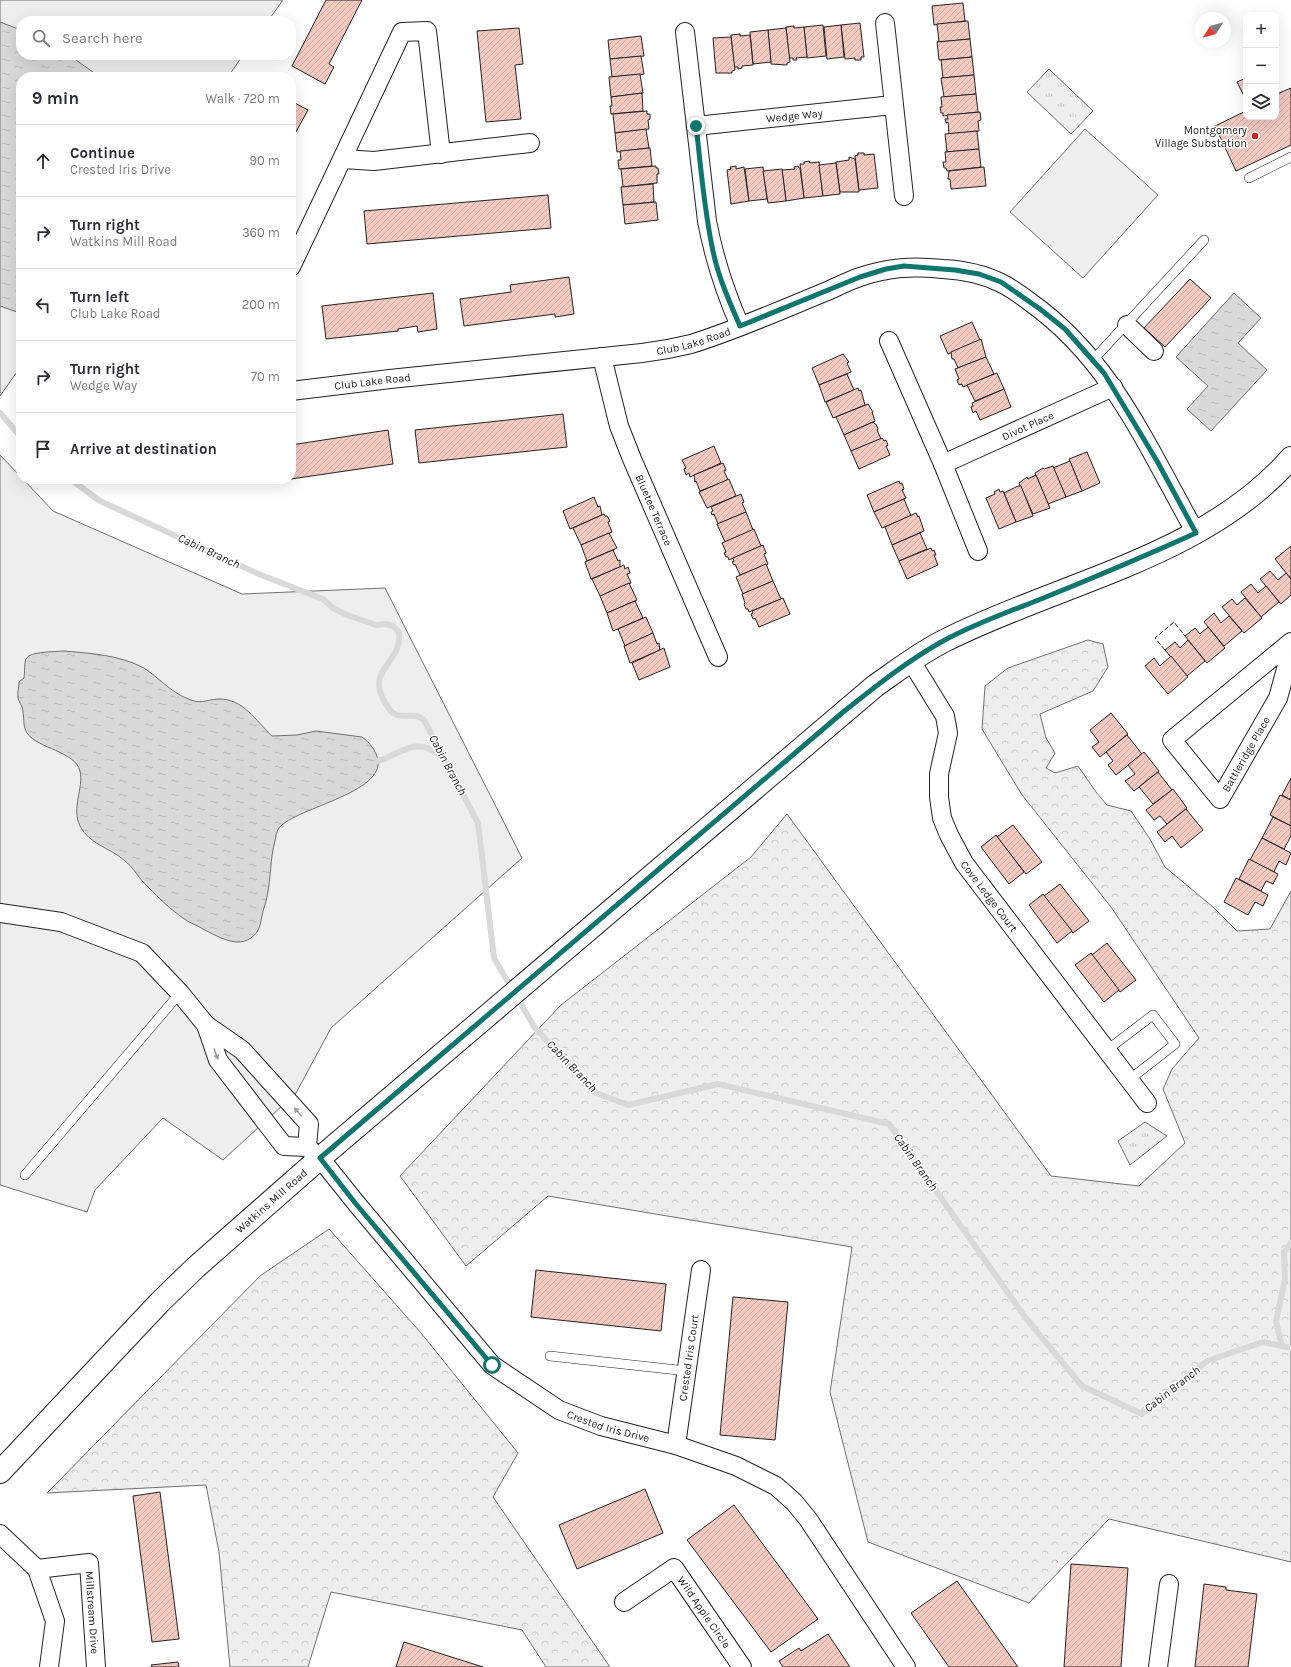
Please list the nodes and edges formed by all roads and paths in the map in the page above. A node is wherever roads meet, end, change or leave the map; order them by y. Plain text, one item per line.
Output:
1 (885, 22) dead end
2 (685, 32) dead end
3 (893, 105) junction
4 (696, 126) junction
5 (530, 143) dead end
6 (441, 154) junction
7 (1291, 157) edge
8 (343, 159) junction
9 (1249, 178) dead end
10 (904, 196) dead end
11 (1204, 240) dead end
12 (296, 257) edge
13 (1127, 325) junction
14 (740, 326) junction
15 (889, 341) dead end
16 (1154, 351) dead end
17 (602, 357) junction
18 (1093, 360) junction
19 (1113, 387) junction
20 (296, 390) edge
21 (1291, 458) edge
22 (943, 464) junction
23 (1196, 533) junction
24 (978, 551) dead end
25 (1291, 642) edge
26 (1291, 651) edge
27 (718, 657) dead end
28 (911, 661) junction
29 (0, 913) edge
30 (180, 993) junction
31 (206, 1025) junction
32 (1107, 1050) junction
33 (1129, 1080) junction
34 (1148, 1103) dead end
35 (314, 1152) junction
36 (25, 1175) dead end
37 (701, 1270) dead end
38 (550, 1356) dead end
39 (687, 1371) junction
40 (676, 1445) junction
41 (0, 1472) edge
42 (0, 1534) edge
43 (36, 1570) junction
44 (1169, 1584) dead end
45 (624, 1602) dead end
46 (49, 1667) edge
47 (96, 1667) edge
48 (742, 1667) edge
49 (906, 1667) edge
50 (1158, 1667) edge

1 - 3 street
2 - 4 street
3 - 4 street, Wedge Way
3 - 10 street
4 - 14 street
5 - 6 street
6 - 8 street
6 - 8 street
7 - 9 lane
8 - 12 street
11 - 13 lane
13 - 16 street
13 - 18 lane
14 - 17 street, Club Lake Road
14 - 18 street, Club Lake Road
15 - 22 street
17 - 20 street, Club Lake Road
17 - 27 street, Bluetee Terrace
18 - 19 street, Club Lake Road
19 - 22 street, Divot Place
19 - 23 street, Club Lake Road
21 - 23 street, Watkins Mill Road
22 - 24 street
23 - 28 street, Watkins Mill Road
25 - 26 street, Battleridge Place
28 - 32 street, Cove Ledge Court
28 - 35 street, Watkins Mill Road
29 - 30 street
30 - 31 street
30 - 36 lane
35 -> 31 street
31 -> 35 street
32 - 33 street, Cove Ledge Court
32 - 33 lane
33 - 34 street, Cove Ledge Court
35 - 40 street, Crested Iris Drive
35 - 41 street, Watkins Mill Road
37 - 39 street, Crested Iris Court
38 - 39 lane
39 - 40 street, Crested Iris Court
40 - 49 street, Crested Iris Drive
42 - 43 street
43 - 46 street
43 - 47 street, Millstream Drive
44 - 50 street
45 - 48 street, Wild Apple Circle

